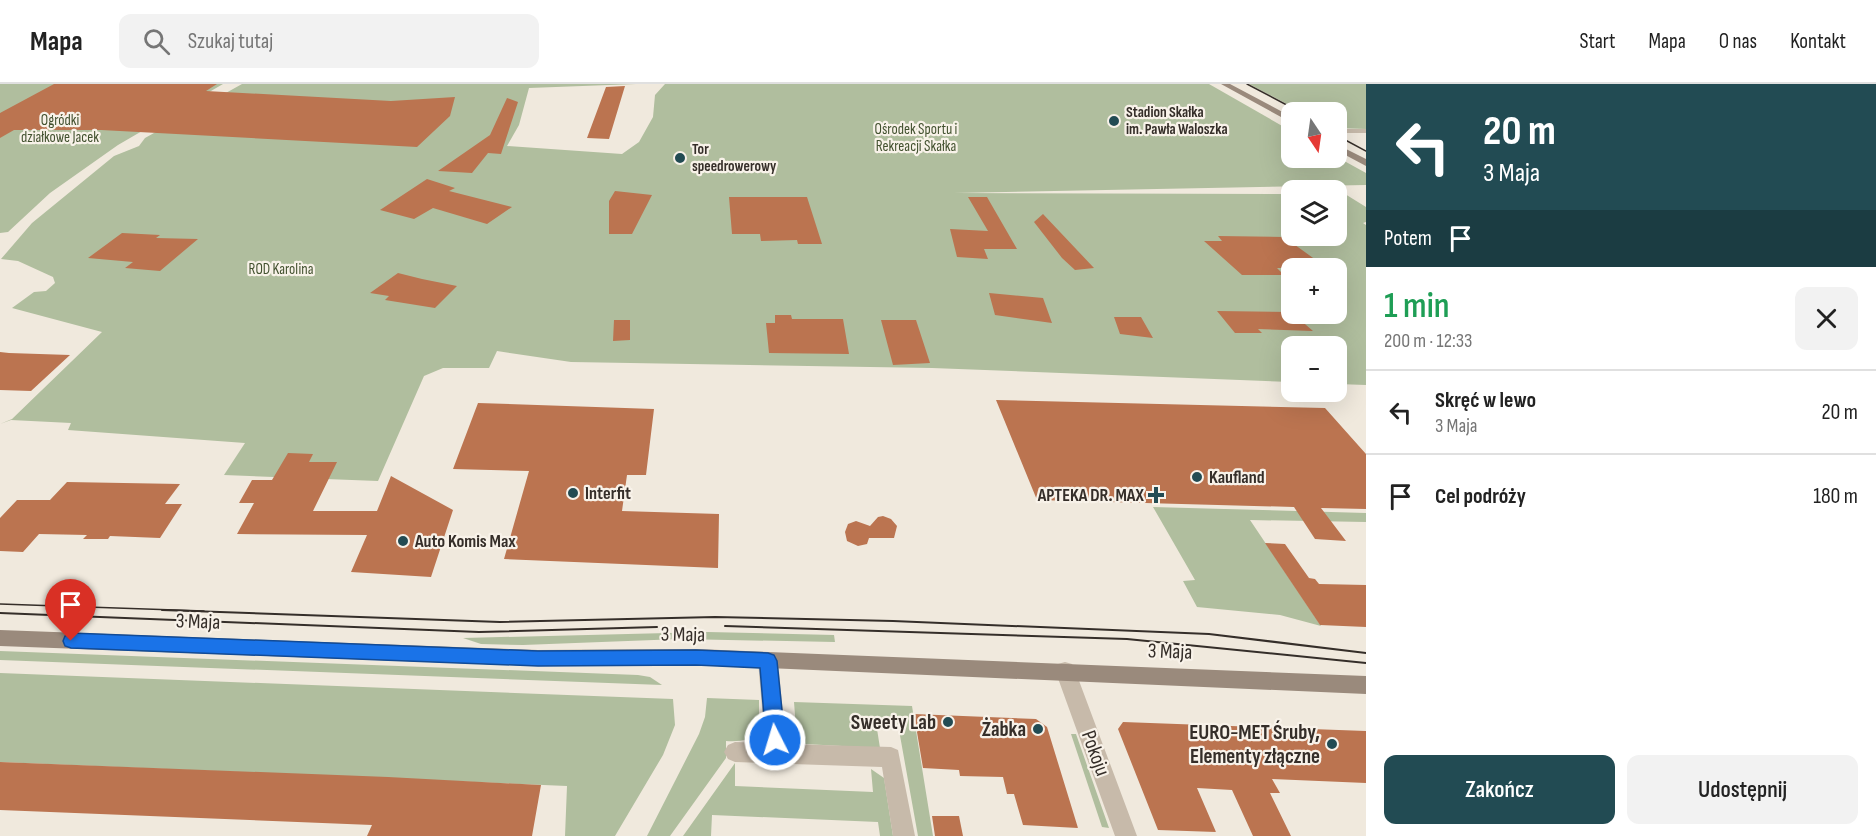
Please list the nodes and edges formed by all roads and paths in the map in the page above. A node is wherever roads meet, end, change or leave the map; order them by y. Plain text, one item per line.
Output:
1 (1225, 84) edge
2 (1281, 115) edge
3 (1347, 131) edge
4 (1366, 131) edge
5 (1347, 152) edge
6 (1366, 163) edge
7 (0, 638) edge
8 (768, 661) junction
9 (1065, 670) junction
10 (1366, 685) edge
11 (735, 752) dead end
12 (776, 753) junction
13 (904, 836) edge
14 (1126, 836) edge

1 - 2 street
3 - 4 street
5 - 6 street
7 - 8 street, 3 Maja
8 - 9 street, 3 Maja
8 - 12 street
9 - 10 street, 3 Maja
9 - 14 street, Pokoju
11 - 12 street
12 - 13 street

